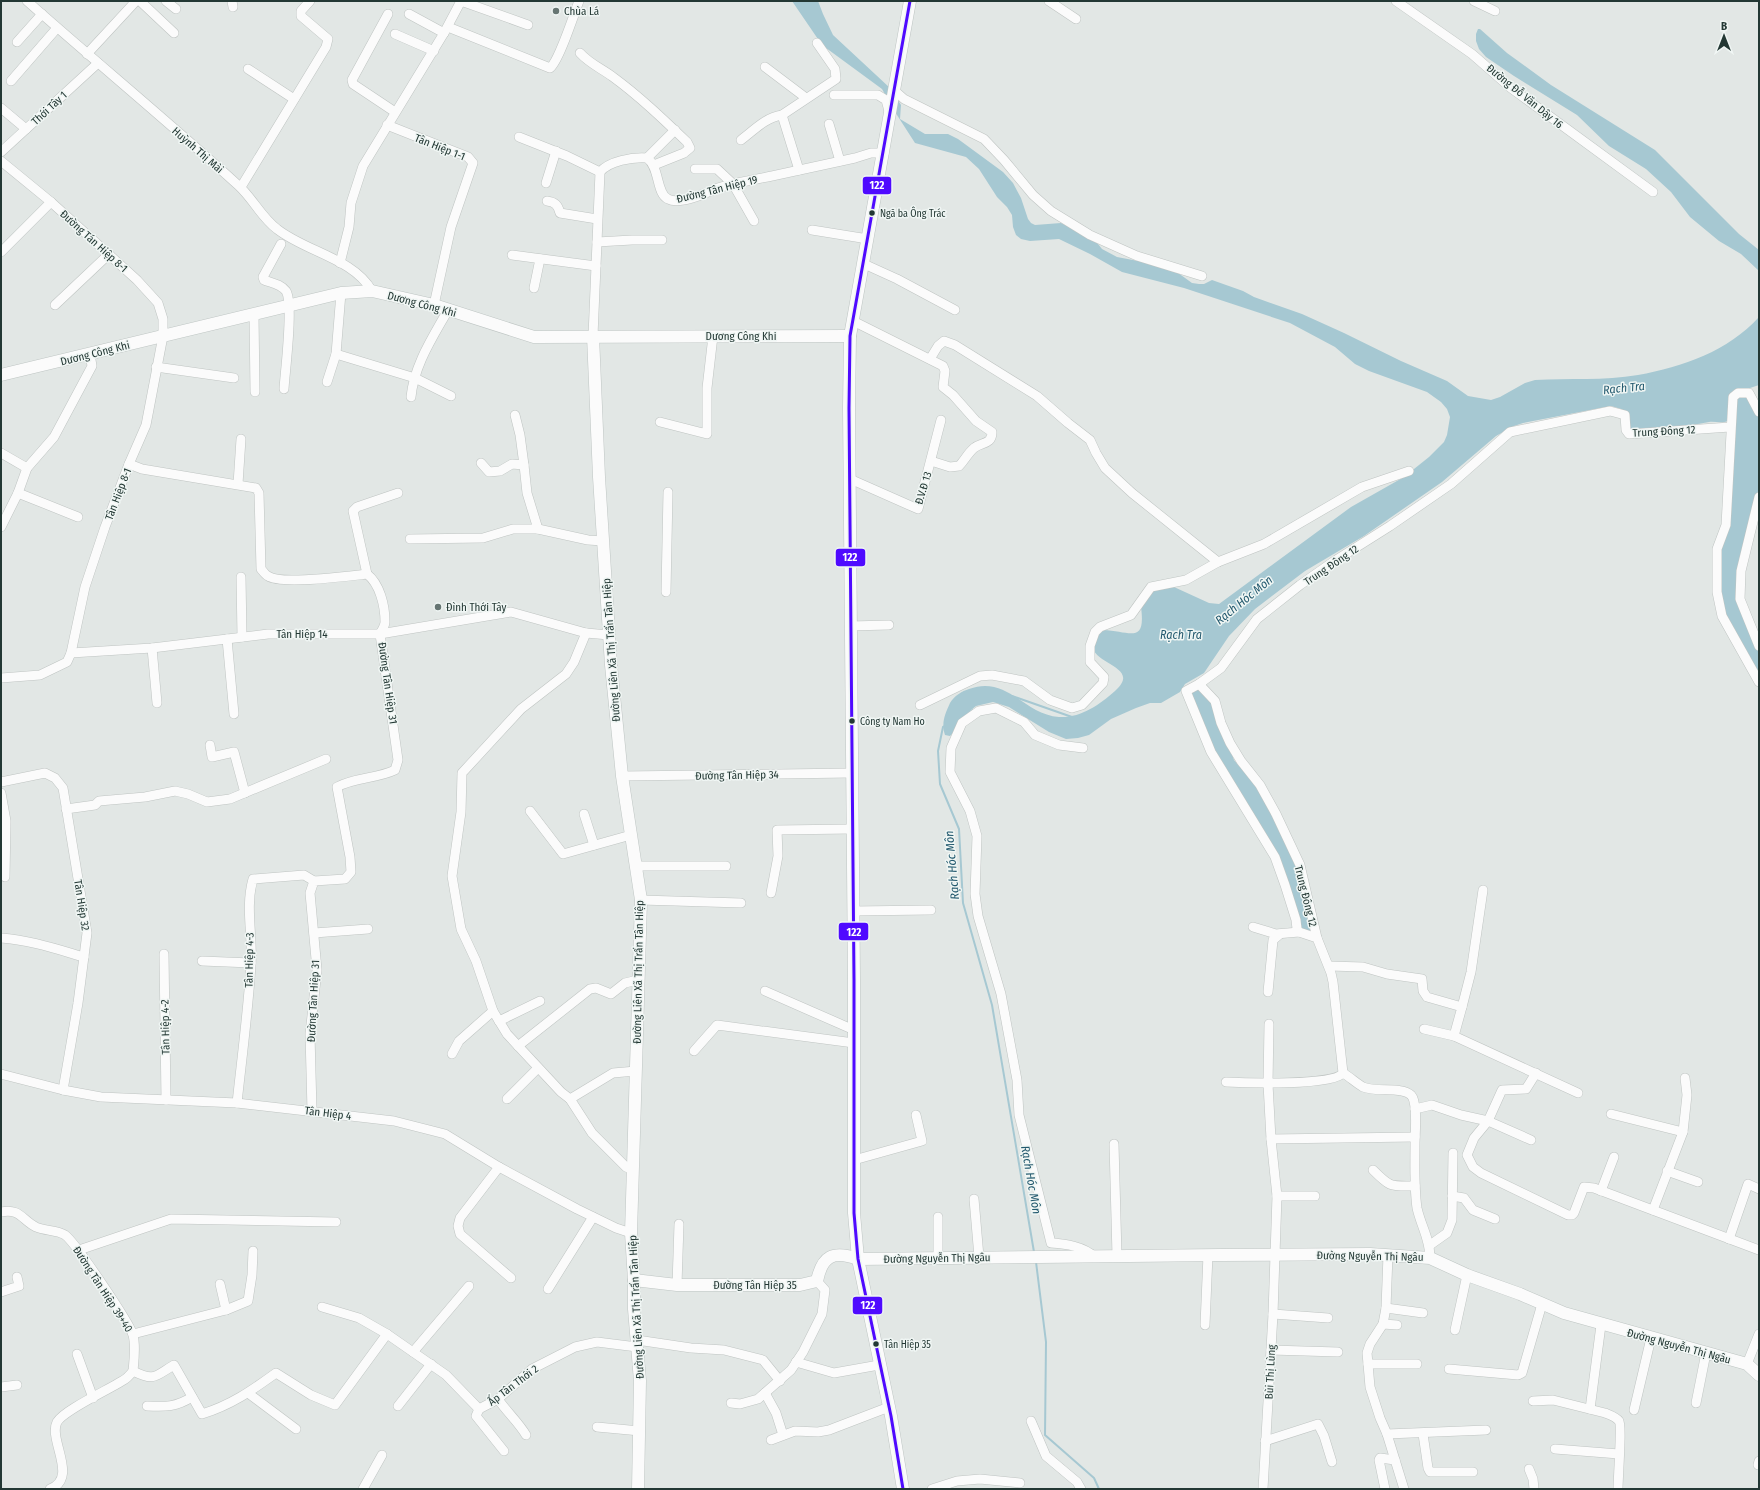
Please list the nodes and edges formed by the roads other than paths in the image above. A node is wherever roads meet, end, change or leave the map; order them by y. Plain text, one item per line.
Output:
1 (27, 1) edge
2 (136, 1) edge
3 (140, 1) edge
4 (166, 1) edge
5 (310, 1) edge
6 (579, 1) edge
7 (910, 1) edge
8 (1049, 1) edge
9 (1396, 1) edge
10 (1474, 1) edge
11 (176, 9) dead end
12 (1495, 11) dead end
13 (42, 14) junction
14 (388, 14) dead end
15 (409, 14) dead end
16 (1076, 19) dead end
17 (528, 25) dead end
18 (57, 28) junction
19 (446, 30) junction
20 (174, 33) dead end
21 (395, 34) dead end
22 (17, 42) dead end
23 (817, 43) dead end
24 (434, 51) junction
25 (580, 53) dead end
26 (87, 54) junction
27 (98, 63) junction
28 (765, 67) dead end
29 (248, 69) dead end
30 (11, 81) dead end
31 (895, 93) junction
32 (834, 95) dead end
33 (806, 98) junction
34 (294, 99) junction
35 (1, 108) edge
36 (396, 112) junction
37 (782, 115) junction
38 (891, 116) junction
39 (829, 124) dead end
40 (387, 125) junction
41 (26, 129) junction
42 (675, 130) junction
43 (520, 137) dead end
44 (741, 140) dead end
45 (556, 151) junction
46 (1, 152) edge
47 (884, 153) junction
48 (647, 158) junction
49 (840, 161) junction
50 (1, 162) edge
51 (654, 165) junction
52 (695, 169) dead end
53 (799, 170) junction
54 (600, 172) junction
55 (546, 183) dead end
56 (733, 184) junction
57 (241, 187) junction
58 (1653, 192) dead end
59 (547, 201) dead end
60 (51, 202) junction
61 (597, 219) junction
62 (754, 220) dead end
63 (812, 230) dead end
64 (868, 239) junction
65 (662, 240) dead end
66 (597, 242) junction
67 (282, 244) dead end
68 (1, 252) edge
69 (109, 254) junction
70 (512, 255) dead end
71 (540, 259) junction
72 (340, 263) junction
73 (864, 264) junction
74 (596, 266) junction
75 (1202, 276) dead end
76 (534, 288) dead end
77 (372, 291) junction
78 (342, 293) junction
79 (434, 304) junction
80 (55, 306) dead end
81 (289, 306) junction
82 (448, 310) junction
83 (955, 310) dead end
84 (254, 315) junction
85 (853, 321) junction
86 (163, 336) junction
87 (593, 336) junction
88 (713, 336) junction
89 (850, 336) junction
90 (90, 354) junction
91 (336, 354) junction
92 (930, 359) junction
93 (156, 367) junction
94 (1, 375) edge
95 (234, 378) dead end
96 (415, 378) junction
97 (327, 382) dead end
98 (284, 390) dead end
99 (1759, 390) edge
100 (255, 392) dead end
101 (1749, 392) junction
102 (411, 396) dead end
103 (451, 396) dead end
104 (1759, 412) edge
105 (515, 415) dead end
106 (941, 420) dead end
107 (660, 422) dead end
108 (1730, 427) junction
109 (241, 440) dead end
110 (1, 453) edge
111 (931, 461) junction
112 (482, 463) dead end
113 (129, 464) junction
114 (524, 465) junction
115 (27, 468) junction
116 (1409, 471) dead end
117 (850, 479) junction
118 (238, 484) junction
119 (668, 492) dead end
120 (18, 493) junction
121 (398, 493) dead end
122 (1759, 497) edge
123 (78, 517) dead end
124 (1, 527) edge
125 (538, 529) junction
126 (410, 539) dead end
127 (603, 540) junction
128 (1218, 562) junction
129 (367, 574) junction
130 (241, 577) dead end
131 (666, 592) dead end
132 (889, 625) dead end
133 (850, 626) junction
134 (586, 633) junction
135 (380, 634) junction
136 (609, 635) junction
137 (242, 637) junction
138 (227, 639) junction
139 (1759, 646) edge
140 (152, 648) junction
141 (71, 653) junction
142 (1, 678) edge
143 (1759, 682) edge
144 (1200, 684) junction
145 (157, 703) dead end
146 (920, 705) dead end
147 (234, 714) dead end
148 (210, 745) dead end
149 (1083, 748) dead end
150 (326, 759) dead end
151 (851, 773) junction
152 (622, 776) junction
153 (1, 782) edge
154 (1, 793) edge
155 (245, 793) junction
156 (66, 809) junction
157 (530, 811) dead end
158 (584, 814) dead end
159 (852, 829) junction
160 (631, 835) junction
161 (594, 845) junction
162 (636, 866) junction
163 (726, 866) dead end
164 (5, 877) dead end
165 (314, 881) junction
166 (1483, 890) dead end
167 (772, 894) dead end
168 (641, 900) junction
169 (741, 903) dead end
170 (931, 910) dead end
171 (853, 912) junction
172 (1252, 927) dead end
173 (368, 929) dead end
174 (1299, 932) junction
175 (314, 934) junction
176 (1280, 934) junction
177 (1, 938) edge
178 (1317, 938) junction
179 (164, 954) dead end
180 (84, 957) junction
181 (202, 961) dead end
182 (251, 963) junction
183 (1329, 966) junction
184 (638, 980) junction
185 (765, 991) dead end
186 (1268, 992) dead end
187 (540, 1001) dead end
188 (1462, 1007) junction
189 (493, 1011) junction
190 (499, 1021) junction
191 (1269, 1024) dead end
192 (1424, 1028) dead end
193 (854, 1030) junction
194 (1454, 1036) junction
195 (854, 1043) junction
196 (518, 1046) junction
197 (694, 1051) dead end
198 (452, 1054) dead end
199 (538, 1068) junction
200 (636, 1071) junction
201 (1343, 1073) junction
202 (1536, 1073) junction
203 (1, 1074) edge
204 (1685, 1078) dead end
205 (1226, 1082) dead end
206 (1268, 1084) junction
207 (63, 1090) junction
208 (1578, 1093) dead end
209 (507, 1098) dead end
210 (570, 1099) junction
211 (166, 1100) junction
212 (237, 1103) junction
213 (1415, 1110) junction
214 (312, 1111) junction
215 (1611, 1114) dead end
216 (916, 1115) dead end
217 (1488, 1121) junction
218 (1682, 1132) junction
219 (1415, 1137) junction
220 (1271, 1139) junction
221 (1531, 1140) dead end
222 (1114, 1144) dead end
223 (1453, 1153) dead end
224 (1614, 1157) dead end
225 (854, 1160) junction
226 (499, 1167) junction
227 (633, 1170) junction
228 (1373, 1170) dead end
229 (1667, 1171) junction
230 (1698, 1182) dead end
231 (1415, 1186) junction
232 (1759, 1189) edge
233 (1601, 1191) junction
234 (1277, 1196) junction
235 (1315, 1196) dead end
236 (1452, 1196) junction
237 (974, 1199) dead end
238 (1653, 1210) junction
239 (1, 1212) edge
240 (593, 1217) junction
241 (938, 1217) dead end
242 (1495, 1219) dead end
243 (336, 1222) dead end
244 (679, 1224) dead end
245 (632, 1233) junction
246 (1729, 1239) junction
247 (1430, 1245) junction
248 (79, 1250) junction
249 (253, 1250) dead end
250 (1759, 1250) edge
251 (1208, 1255) junction
252 (1275, 1255) junction
253 (1388, 1255) junction
254 (1117, 1256) junction
255 (979, 1257) junction
256 (1095, 1257) junction
257 (938, 1258) junction
258 (1430, 1258) junction
259 (858, 1259) junction
260 (1467, 1274) junction
261 (17, 1277) dead end
262 (511, 1278) dead end
263 (634, 1280) junction
264 (817, 1281) junction
265 (220, 1284) dead end
266 (677, 1285) junction
267 (469, 1286) dead end
268 (548, 1290) dead end
269 (1, 1292) edge
270 (1542, 1304) junction
271 (322, 1308) dead end
272 (1386, 1308) junction
273 (226, 1310) junction
274 (1423, 1313) dead end
275 (1273, 1314) junction
276 (1328, 1318) dead end
277 (1384, 1324) junction
278 (1601, 1324) junction
279 (1205, 1325) dead end
280 (1397, 1325) dead end
281 (1455, 1330) dead end
282 (133, 1334) junction
283 (387, 1334) junction
284 (1759, 1334) edge
285 (1651, 1338) junction
286 (637, 1343) junction
287 (1271, 1350) junction
288 (413, 1352) junction
289 (1338, 1352) dead end
290 (1706, 1353) junction
291 (77, 1354) dead end
292 (796, 1362) junction
293 (431, 1364) junction
294 (1368, 1364) junction
295 (1417, 1364) dead end
296 (1747, 1364) junction
297 (879, 1365) junction
298 (1449, 1369) dead end
299 (133, 1371) junction
300 (1759, 1375) edge
301 (780, 1380) junction
302 (17, 1385) dead end
303 (1, 1387) edge
304 (248, 1393) junction
305 (765, 1393) junction
306 (192, 1397) junction
307 (93, 1398) junction
308 (498, 1399) junction
309 (1533, 1401) dead end
310 (731, 1403) dead end
311 (1696, 1403) dead end
312 (147, 1406) dead end
313 (398, 1406) dead end
314 (889, 1407) junction
315 (479, 1409) junction
316 (1590, 1409) junction
317 (1634, 1410) dead end
318 (1031, 1421) dead end
319 (597, 1427) dead end
320 (296, 1429) dead end
321 (1486, 1430) dead end
322 (640, 1431) junction
323 (1387, 1434) junction
324 (1423, 1434) junction
325 (526, 1435) dead end
326 (783, 1435) junction
327 (771, 1440) dead end
328 (1266, 1441) junction
329 (1555, 1449) dead end
330 (504, 1451) dead end
331 (1618, 1454) junction
332 (382, 1455) dead end
333 (1395, 1460) junction
334 (1332, 1462) dead end
335 (1529, 1470) dead end
336 (1472, 1472) dead end
337 (1020, 1483) dead end
338 (50, 1489) edge
339 (363, 1489) edge
340 (638, 1489) edge
341 (903, 1489) edge
342 (932, 1489) edge
343 (1080, 1489) edge
344 (1263, 1489) edge
345 (1385, 1489) edge
346 (1404, 1489) edge
347 (1534, 1489) edge
348 (1618, 1489) edge

1 - 13 street, Huỳnh Thị Mài
2 - 26 street
3 - 20 street
4 - 11 street
5 - 34 street
6 - 19 street
7 - 31 main road
8 - 16 street
9 - 58 street, Đường Đỗ Văn Dậy 16
10 - 12 street
13 - 18 street, Huỳnh Thị Mài
13 - 22 street
14 - 36 street
15 - 19 street
17 - 19 street
18 - 26 street, Huỳnh Thị Mài
18 - 30 street
19 - 24 street
21 - 24 street
23 - 33 street
24 - 36 street
25 - 42 street
26 - 27 street, Huỳnh Thị Mài
27 - 41 street, Thới Tây 1
27 - 57 street, Huỳnh Thị Mài
28 - 33 street
29 - 34 street
31 - 38 main road
31 - 75 street
32 - 38 street
33 - 37 street
34 - 57 street
35 - 41 street
36 - 40 street
37 - 44 street
37 - 53 street
38 - 47 main road
39 - 49 street
40 - 72 street
40 - 79 street, Tân Hiệp 1-1
41 - 46 street, Thới Tây 1
42 - 48 street
42 - 51 street
43 - 45 street
45 - 54 street
45 - 55 street
47 - 49 street, Đường Tân Hiệp 19
47 - 64 main road
48 - 51 street, Đường Tân Hiệp 19
48 - 54 street
49 - 53 street, Đường Tân Hiệp 19
50 - 60 street, Đường Tán Hiệp 8-1
51 - 56 street, Đường Tân Hiệp 19
52 - 56 street
53 - 56 street, Đường Tân Hiệp 19
54 - 61 street
56 - 62 street
57 - 72 street, Huỳnh Thị Mài
59 - 61 street
60 - 68 street
60 - 69 street, Đường Tán Hiệp 8-1
61 - 66 street
63 - 64 street
64 - 73 main road
65 - 66 street
66 - 74 street
67 - 81 street
69 - 80 street
69 - 86 street, Đường Tán Hiệp 8-1
70 - 71 street
71 - 74 street
71 - 76 street
72 - 77 street, Huỳnh Thị Mài
73 - 83 street
73 - 85 main road
74 - 87 street
77 - 78 main road, Dương Công Khi
77 - 79 main road, Dương Công Khi
78 - 81 main road, Dương Công Khi
78 - 91 street
79 - 82 main road, Dương Công Khi
81 - 84 main road, Dương Công Khi
81 - 98 street
82 - 87 main road, Dương Công Khi
82 - 96 street
84 - 86 main road, Dương Công Khi
84 - 100 street
85 - 89 main road
85 - 92 street
86 - 90 main road, Dương Công Khi
86 - 93 street, Tân Hiệp 8-1
87 - 88 main road, Dương Công Khi
87 - 127 main road, Đường Liên Xã Thị Trấn Tân Hiệp
88 - 89 main road, Dương Công Khi
88 - 107 street
89 - 117 main road
90 - 94 main road, Dương Công Khi
90 - 115 street
91 - 96 street
91 - 97 street
92 - 111 street
92 - 128 street
93 - 95 street
93 - 113 street, Tân Hiệp 8-1
96 - 102 street
96 - 103 street
99 - 101 street
101 - 104 street
101 - 108 street
105 - 114 street
106 - 111 street, Đ.V.Đ 13
108 - 143 street
108 - 144 street, Trung Đông 12
109 - 118 street
110 - 115 street
111 - 117 street, Đ.V.Đ 13
112 - 114 street
113 - 118 street
113 - 141 street, Tân Hiệp 8-1
114 - 125 street
115 - 120 street
116 - 128 street
117 - 133 main road
118 - 129 street
119 - 131 street
120 - 123 street
120 - 124 street
121 - 129 street
122 - 139 street
125 - 126 street
125 - 127 street
127 - 136 main road, Đường Liên Xã Thị Trấn Tân Hiệp
128 - 146 street
129 - 135 street
130 - 137 street
132 - 133 street
133 - 151 main road
134 - 135 street, Tân Hiệp 14
134 - 136 street, Tân Hiệp 14
134 - 189 street
135 - 137 street, Tân Hiệp 14
135 - 165 street, Đường Tân Hiệp 31
136 - 152 main road, Đường Liên Xã Thị Trấn Tân Hiệp
137 - 138 street, Tân Hiệp 14
138 - 140 street, Tân Hiệp 14
138 - 147 street
140 - 141 street, Tân Hiệp 14
140 - 145 street
141 - 142 street
144 - 174 street
144 - 178 street, Trung Đông 12
148 - 155 street
149 - 256 street
150 - 155 street
151 - 152 street, Đường Tân Hiệp 34
151 - 159 main road
152 - 160 main road, Đường Liên Xã Thị Trấn Tân Hiệp
153 - 156 street, Tân Hiệp 32
154 - 164 street
155 - 156 street
156 - 180 street, Tân Hiệp 32
157 - 161 street
158 - 161 street
159 - 167 street
159 - 171 main road
160 - 161 street
160 - 162 main road, Đường Liên Xã Thị Trấn Tân Hiệp
162 - 163 street
162 - 168 main road, Đường Liên Xã Thị Trấn Tân Hiệp
165 - 175 street, Đường Tân Hiệp 31
165 - 182 street, Tân Hiệp 4-3
166 - 188 street
168 - 169 street
168 - 184 main road, Đường Liên Xã Thị Trấn Tân Hiệp
170 - 171 street
171 - 193 main road
172 - 176 street
173 - 175 street
174 - 176 street
174 - 178 street
175 - 214 street, Đường Tân Hiệp 31
176 - 186 street
177 - 180 street
178 - 183 street, Trung Đông 12
179 - 211 street, Tân Hiệp 4-2
180 - 207 street, Tân Hiệp 32
181 - 182 street
182 - 212 street, Tân Hiệp 4-3
183 - 188 street
183 - 201 street, Trung Đông 12
184 - 196 street
184 - 200 main road, Đường Liên Xã Thị Trấn Tân Hiệp
185 - 193 street
187 - 190 street
188 - 194 street
189 - 190 street
189 - 198 street
190 - 196 street
191 - 206 street, Bùi Thị Lùng
192 - 194 street
193 - 195 main road
194 - 202 street
195 - 197 street
195 - 225 main road
196 - 199 street
199 - 209 street
199 - 210 street
200 - 210 street
200 - 227 main road, Đường Liên Xã Thị Trấn Tân Hiệp
201 - 206 street
201 - 213 street
202 - 208 street
202 - 217 street
203 - 207 street, Tân Hiệp 4
204 - 218 street
205 - 206 street
206 - 220 street, Bùi Thị Lùng
207 - 211 street, Tân Hiệp 4
210 - 227 street
211 - 212 street, Tân Hiệp 4
212 - 214 street, Tân Hiệp 4
213 - 217 street
213 - 219 street
214 - 226 street, Tân Hiệp 4
215 - 218 street
216 - 225 street
217 - 221 street
217 - 233 street
218 - 229 street
219 - 220 street
219 - 231 street
220 - 234 street, Bùi Thị Lùng
222 - 254 street
223 - 236 street
224 - 233 street
225 - 259 main road
226 - 240 street, Tân Hiệp 4
226 - 262 street
227 - 245 main road, Đường Liên Xã Thị Trấn Tân Hiệp
228 - 231 street
229 - 230 street
229 - 238 street
231 - 247 street
232 - 246 street
233 - 238 street
234 - 235 street
234 - 252 street, Bùi Thị Lùng
236 - 242 street
236 - 247 street
237 - 255 street
238 - 246 street
239 - 248 street, Đường Tân Hiệp 39+40
240 - 245 street, Tân Hiệp 4
240 - 268 street
241 - 257 street
243 - 248 street
244 - 266 street
245 - 263 main road, Đường Liên Xã Thị Trấn Tân Hiệp
246 - 250 street
247 - 258 street
248 - 282 street, Đường Tân Hiệp 39+40
249 - 273 street
251 - 252 main road, Đường Nguyễn Thị Ngâu
251 - 254 main road, Đường Nguyễn Thị Ngâu
251 - 279 street
252 - 253 main road, Đường Nguyễn Thị Ngâu
252 - 275 street, Bùi Thị Lùng
253 - 258 main road, Đường Nguyễn Thị Ngâu
253 - 272 street
254 - 256 main road, Đường Nguyễn Thị Ngâu
255 - 256 main road, Đường Nguyễn Thị Ngâu
255 - 257 main road, Đường Nguyễn Thị Ngâu
257 - 259 main road, Đường Nguyễn Thị Ngâu
258 - 260 main road, Đường Nguyễn Thị Ngâu
259 - 264 main road
259 - 297 main road
260 - 270 main road, Đường Nguyễn Thị Ngâu
260 - 281 street
261 - 269 street
263 - 266 main road, Đường Tân Hiệp 35
263 - 286 main road, Đường Liên Xã Thị Trấn Tân Hiệp
264 - 266 main road, Đường Tân Hiệp 35
264 - 292 street
265 - 273 street
267 - 288 street
270 - 278 main road, Đường Nguyễn Thị Ngâu
270 - 298 street
271 - 283 street, Ấp Tân Thới 2
272 - 274 street
272 - 277 street
273 - 282 street
275 - 276 street
275 - 287 street, Bùi Thị Lùng
277 - 280 street
277 - 294 street
278 - 285 main road, Đường Nguyễn Thị Ngâu
278 - 316 street
282 - 299 street, Đường Tân Hiệp 39+40
283 - 288 street, Ấp Tân Thới 2
283 - 304 street
284 - 296 street
285 - 290 main road, Đường Nguyễn Thị Ngâu
285 - 317 street
286 - 301 street, Ấp Tân Thới 2
286 - 308 street, Ấp Tân Thới 2
286 - 322 main road, Đường Liên Xã Thị Trấn Tân Hiệp
287 - 289 street
287 - 328 street, Bùi Thị Lùng
288 - 293 street, Ấp Tân Thới 2
290 - 296 main road, Đường Nguyễn Thị Ngâu
290 - 311 street
291 - 307 street
292 - 297 street
292 - 301 street
293 - 313 street
293 - 315 street, Ấp Tân Thới 2
294 - 295 street
294 - 323 street
296 - 300 main road, Đường Nguyễn Thị Ngâu
297 - 314 main road
299 - 306 street
299 - 307 street
301 - 305 street
302 - 303 street
304 - 306 street
304 - 320 street
305 - 310 street
305 - 326 street
306 - 312 street
307 - 338 street
308 - 315 street, Ấp Tân Thới 2
308 - 325 street
309 - 316 street
314 - 326 street
314 - 341 main road
315 - 330 street
316 - 331 street
318 - 343 street
319 - 322 street
321 - 324 street
322 - 340 main road, Đường Liên Xã Thị Trấn Tân Hiệp
323 - 324 street
323 - 333 street
324 - 336 street
326 - 327 street
328 - 334 street
328 - 344 street, Bùi Thị Lùng
329 - 331 street
331 - 348 street
332 - 339 street
333 - 345 street
333 - 346 street
335 - 347 street
337 - 342 street

